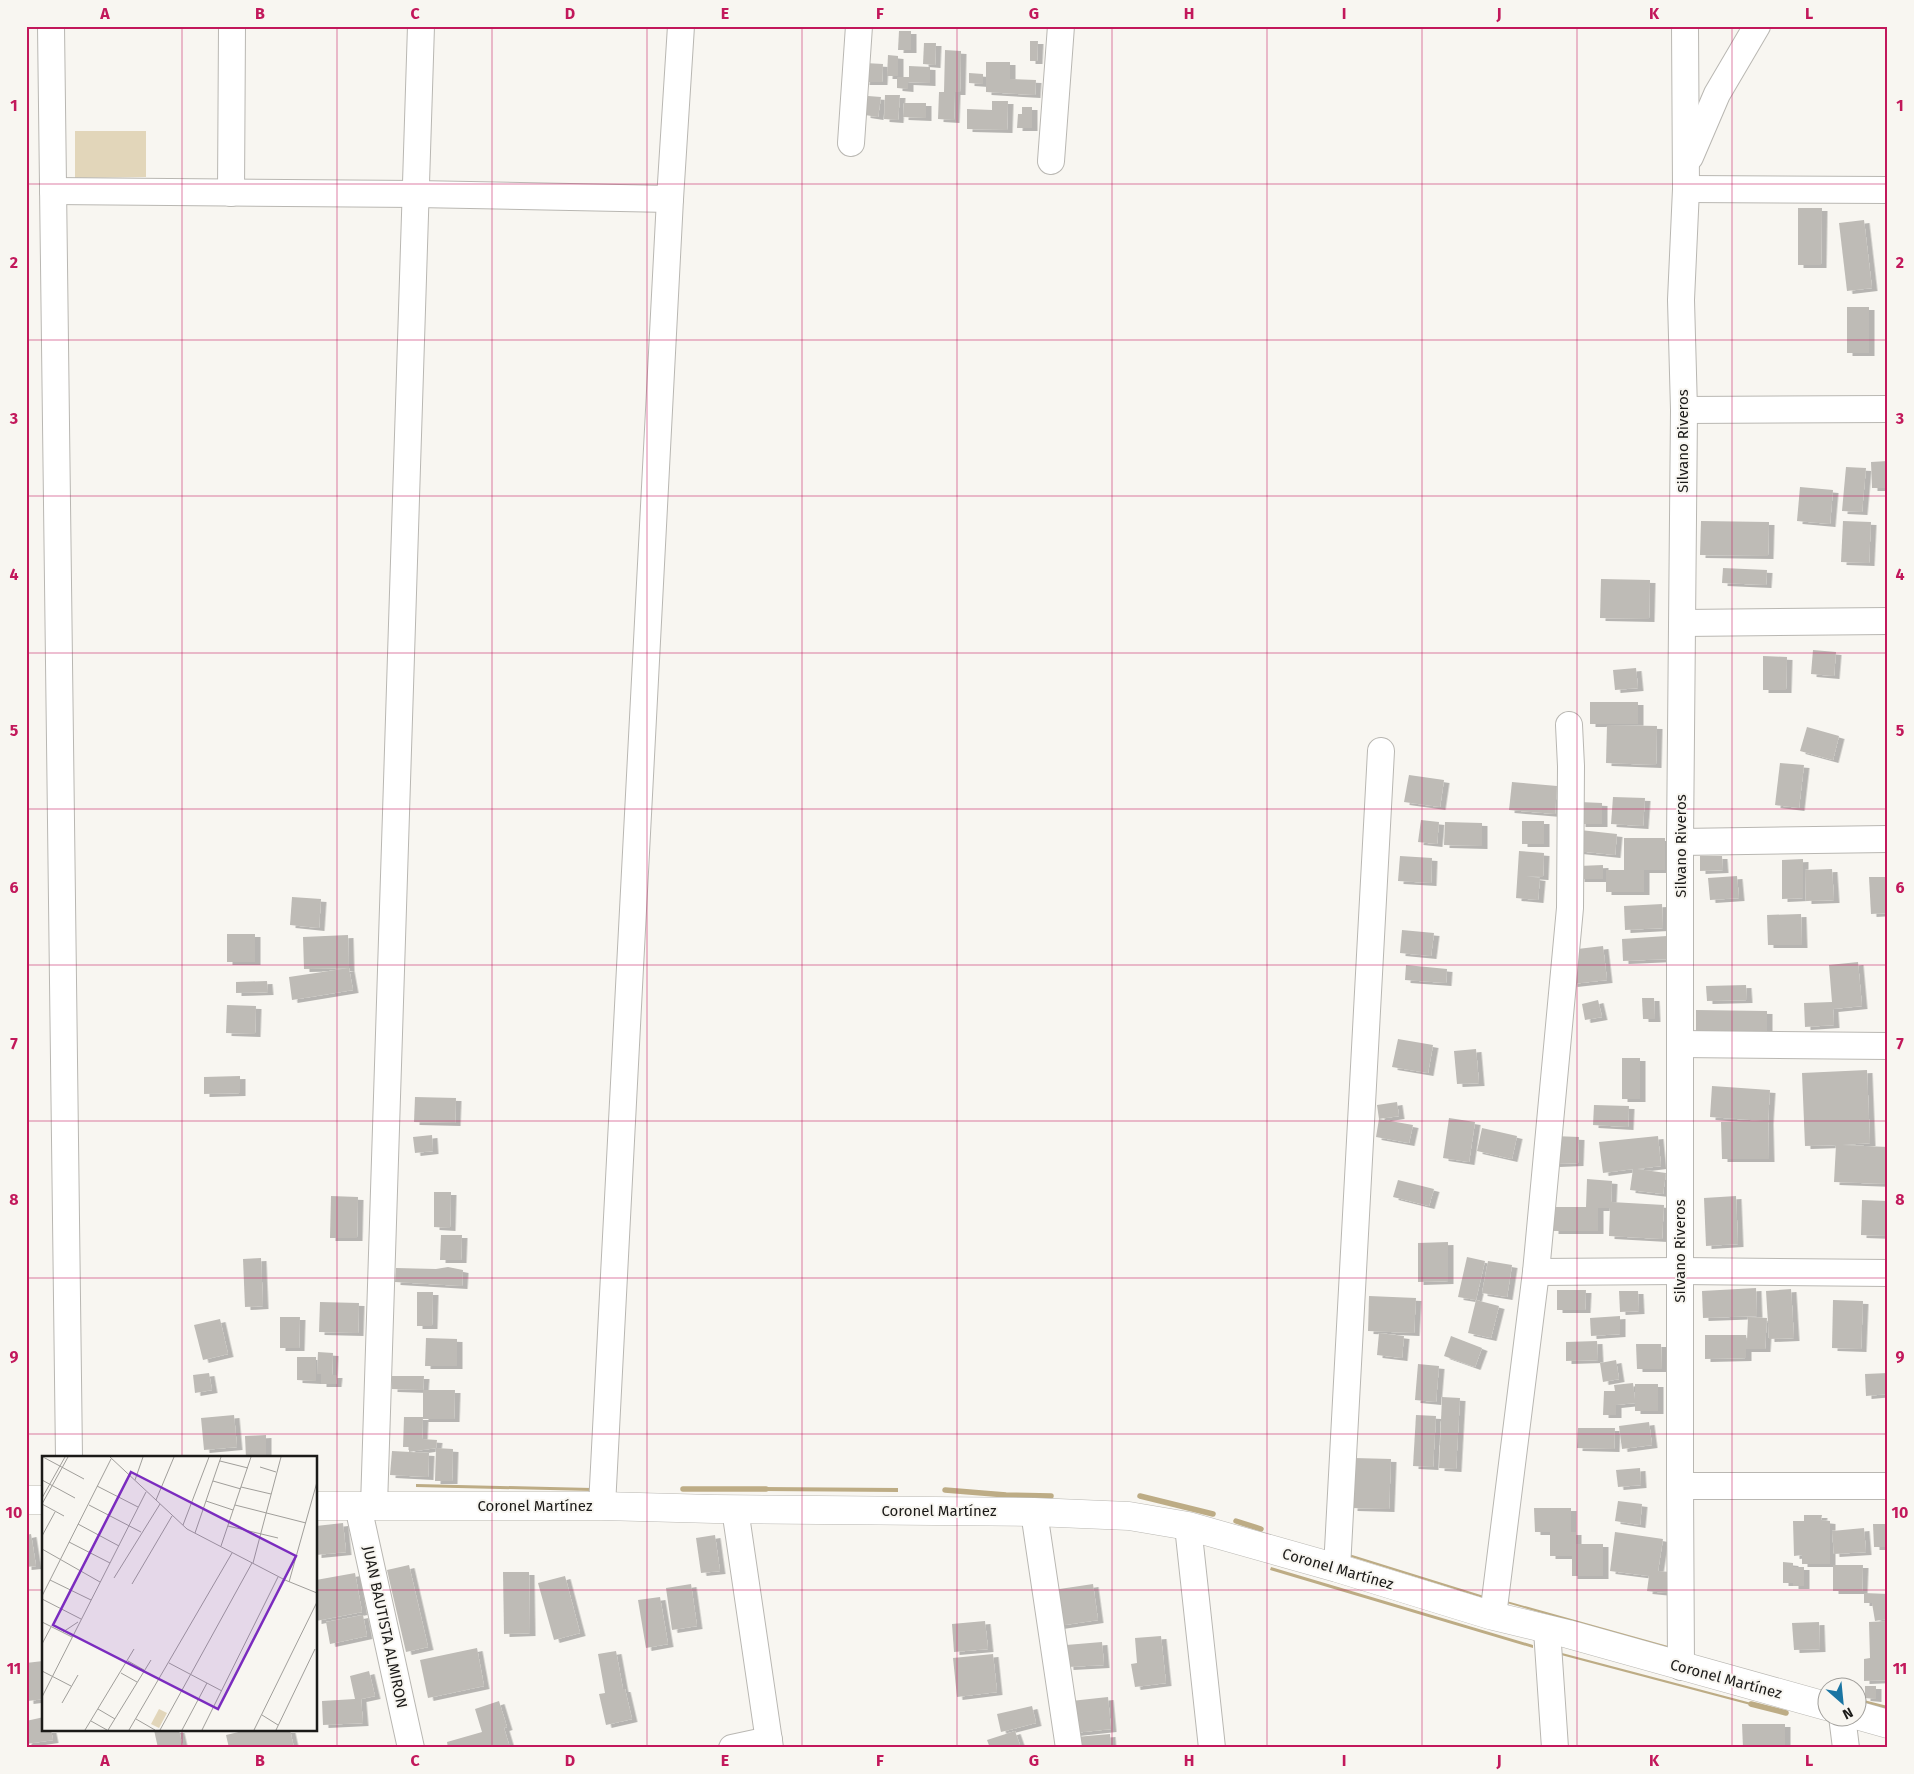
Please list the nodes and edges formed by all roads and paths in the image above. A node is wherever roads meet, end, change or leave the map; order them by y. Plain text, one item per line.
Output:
1 (51, 26) edge
2 (232, 26) edge
3 (421, 26) edge
4 (682, 26) edge
5 (859, 26) edge
6 (1061, 26) edge
7 (1685, 26) edge
8 (1757, 26) edge
9 (851, 143) dead end
10 (1051, 161) dead end
11 (1686, 177) junction
12 (1888, 190) edge
13 (53, 191) junction
14 (231, 193) junction
15 (416, 194) junction
16 (670, 199) junction
17 (1888, 409) edge
18 (1684, 410) junction
19 (1888, 621) edge
20 (1683, 623) junction
21 (1569, 725) dead end
22 (1381, 751) dead end
23 (1888, 839) edge
24 (1680, 842) junction
25 (1680, 1044) junction
26 (1888, 1046) edge
27 (1681, 1271) junction
28 (1536, 1272) junction
29 (1888, 1273) edge
30 (69, 1456) edge
31 (1680, 1486) junction
32 (1888, 1486) edge
33 (26, 1500) edge
34 (42, 1500) edge
35 (318, 1506) edge
36 (366, 1506) junction
37 (602, 1506) junction
38 (735, 1509) junction
39 (1034, 1512) junction
40 (1188, 1526) junction
41 (1337, 1568) junction
42 (1493, 1616) junction
43 (1557, 1632) junction
44 (1681, 1667) junction
45 (1816, 1703) edge
46 (1866, 1717) edge
47 (1888, 1724) edge
48 (1843, 1726) edge
49 (769, 1744) edge
50 (411, 1748) edge
51 (732, 1748) edge
52 (1069, 1748) edge
53 (1212, 1748) edge
54 (1555, 1748) edge
55 (1846, 1748) edge

1 - 13 street
2 - 14 street
3 - 15 street, JUAN BAUTISTA ALMIRON
4 - 16 street
5 - 9 street
6 - 10 street
7 - 11 street, Silvano Riveros
8 - 11 street
11 - 12 street
11 - 18 street, Silvano Riveros
13 - 14 street
13 - 30 street
14 - 15 street
15 - 16 street
15 - 36 street, JUAN BAUTISTA ALMIRON
16 - 37 street
17 - 18 street
18 - 20 street, Silvano Riveros
19 - 20 street
20 - 24 street, Silvano Riveros
21 - 28 street
22 - 41 street
23 - 24 street
24 - 25 street, Silvano Riveros
25 - 26 street
25 - 27 street, Silvano Riveros
27 - 28 street
27 - 29 street
27 - 31 street, Silvano Riveros
28 - 42 street
31 - 32 street
31 - 44 street, Silvano Riveros
33 - 34 main road
35 - 36 main road, Coronel Martínez
36 - 37 main road, Coronel Martínez
36 - 50 street, JUAN BAUTISTA ALMIRON
37 - 38 main road, Coronel Martínez
38 - 39 main road, Coronel Martínez
38 - 49 street
39 - 40 main road, Coronel Martínez
39 - 52 street
40 - 41 main road, Coronel Martínez
40 - 53 street
41 - 42 main road, Coronel Martínez
42 - 43 main road, Coronel Martínez
43 - 44 main road, Coronel Martínez
43 - 54 street
44 - 45 main road, Coronel Martínez
46 - 47 main road
48 - 55 street
49 - 51 street

